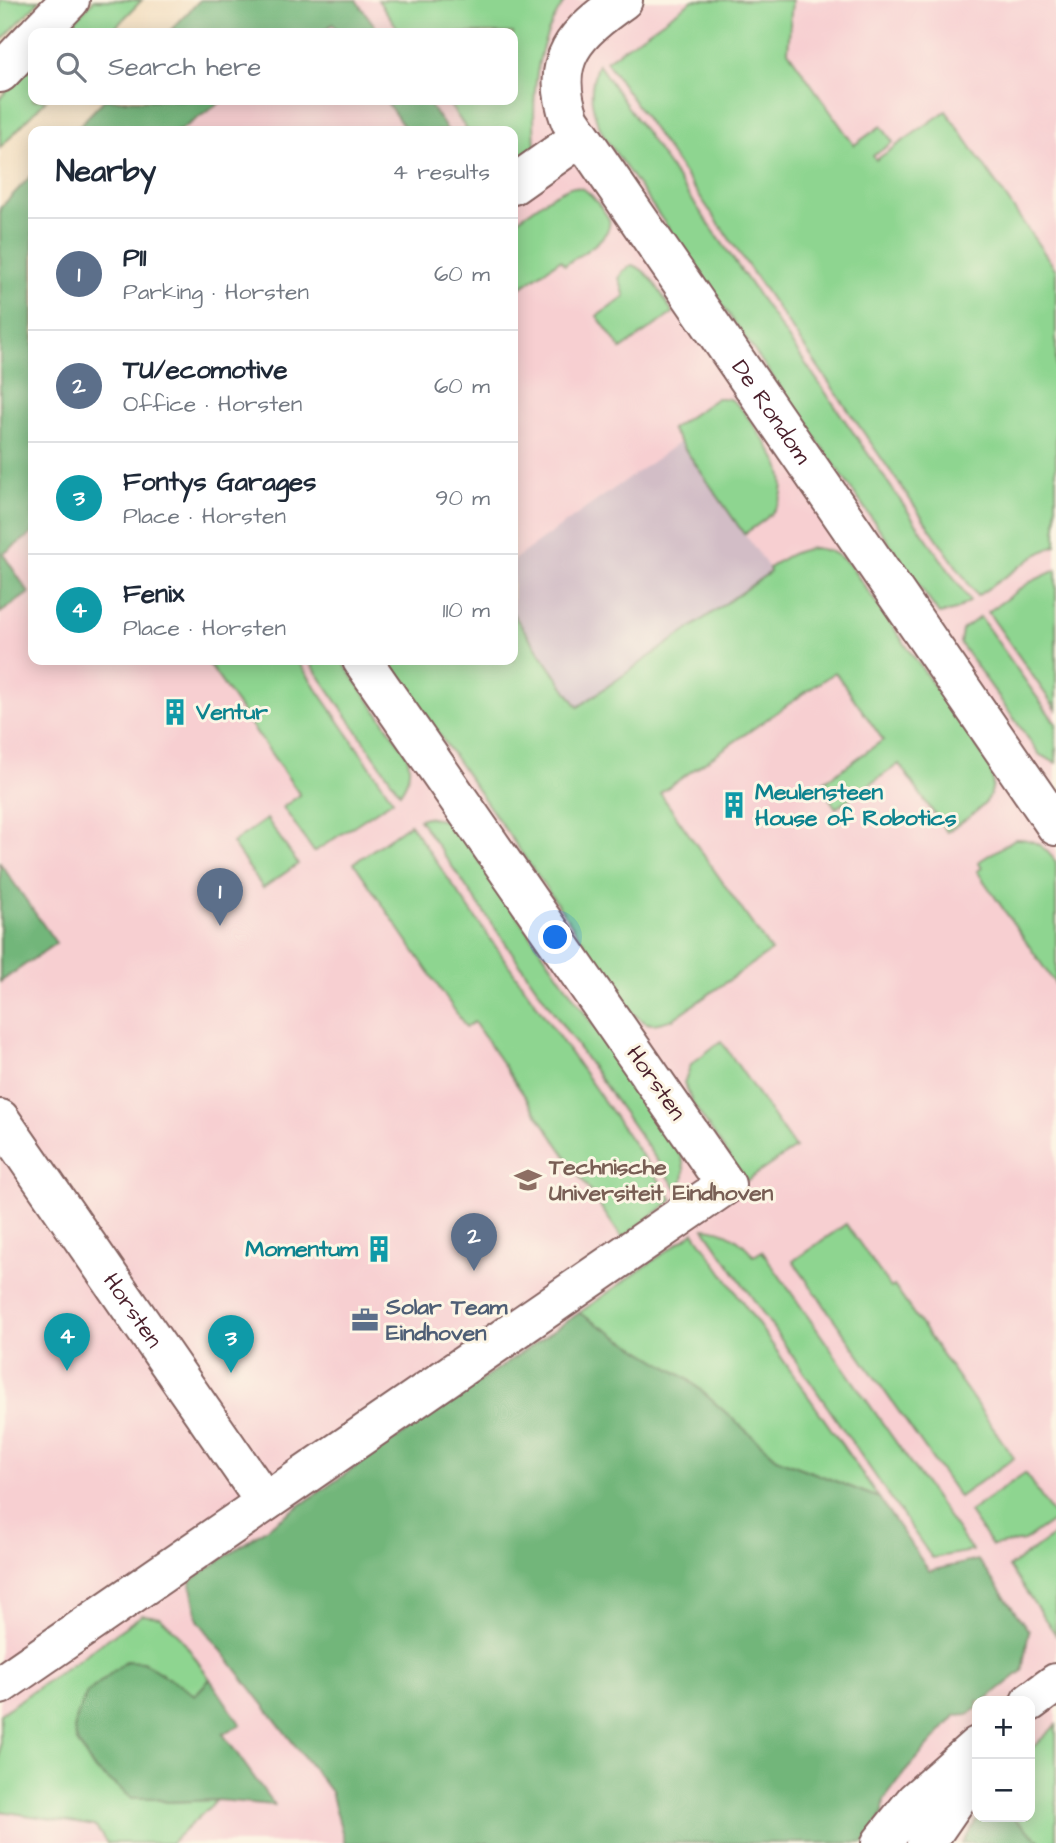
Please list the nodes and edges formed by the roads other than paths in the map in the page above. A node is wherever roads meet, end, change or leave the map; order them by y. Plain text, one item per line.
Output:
1 (70, 0) edge
2 (623, 0) edge
3 (43, 28) edge
4 (28, 43) edge
5 (0, 74) edge
6 (581, 137) junction
7 (518, 182) edge
8 (365, 665) edge
9 (1056, 826) edge
10 (0, 1119) edge
11 (265, 1502) junction
12 (1056, 1683) edge
13 (0, 1685) edge
14 (1035, 1698) edge
15 (972, 1750) edge
16 (972, 1776) edge
17 (881, 1843) edge
18 (926, 1843) edge

1 - 3 street
2 - 6 street, De Rondom
4 - 5 street
6 - 7 street
6 - 9 street, De Rondom
8 - 11 street, Horsten
10 - 11 street, Horsten
11 - 13 street, Horsten
12 - 14 street
15 - 17 street
16 - 18 street

